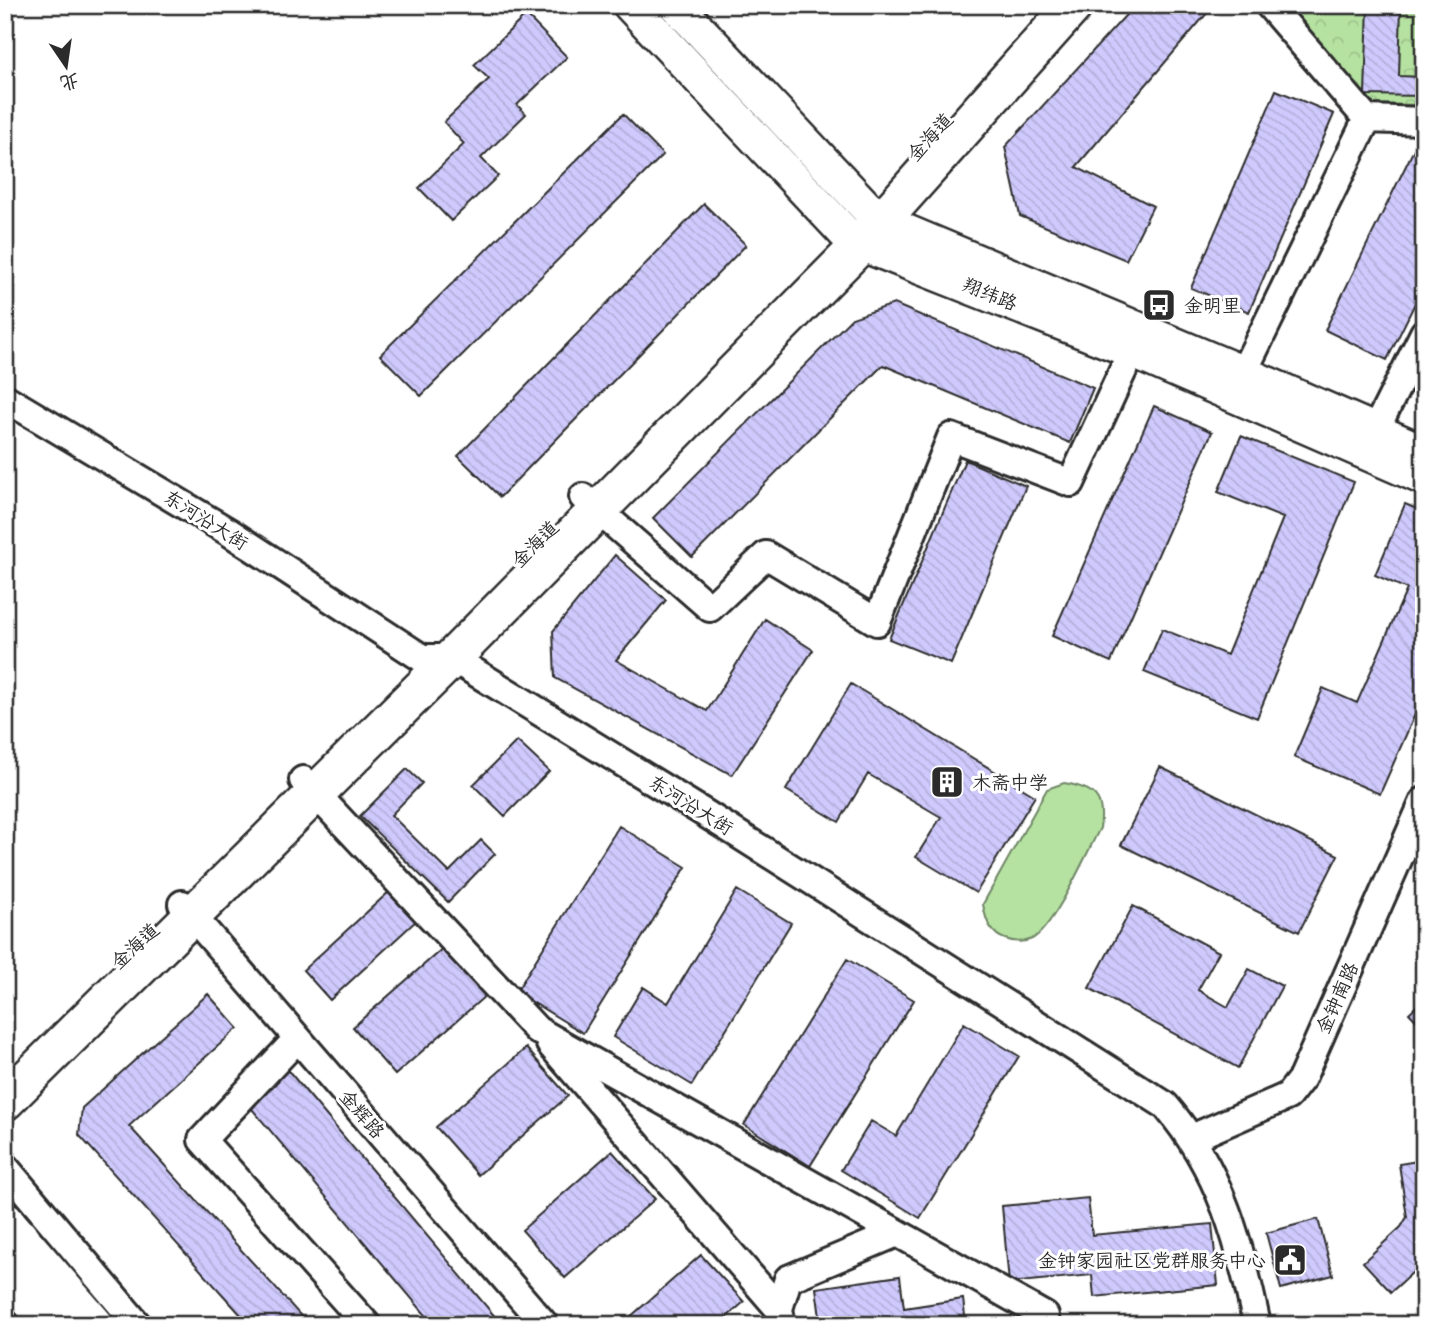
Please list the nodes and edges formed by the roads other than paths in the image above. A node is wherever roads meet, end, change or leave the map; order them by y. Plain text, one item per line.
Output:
1 (630, 5) edge
2 (676, 5) edge
3 (1049, 5) edge
4 (1074, 5) edge
5 (1269, 5) edge
6 (1367, 119) junction
7 (1424, 121) edge
8 (863, 226) junction
9 (1424, 333) edge
10 (1132, 351) junction
11 (1243, 373) junction
12 (5, 398) edge
13 (1375, 431) junction
14 (1424, 452) edge
15 (1424, 478) edge
16 (589, 503) junction
17 (437, 658) junction
18 (309, 786) junction
19 (1424, 802) edge
20 (187, 909) junction
21 (537, 1030) junction
22 (297, 1039) junction
23 (5, 1068) edge
24 (5, 1101) edge
25 (1192, 1138) junction
26 (5, 1167) edge
27 (5, 1222) edge
28 (897, 1233) junction
29 (5, 1269) edge
30 (780, 1317) edge
31 (52, 1325) edge
32 (94, 1325) edge
33 (138, 1325) edge
34 (367, 1325) edge
35 (545, 1325) edge
36 (1046, 1325) edge
37 (1257, 1325) edge

1 - 8 street, 翔纬路
2 - 8 street, 翔纬路
3 - 8 main road, 金海道
4 - 8 main road
5 - 6 street
6 - 7 street
6 - 11 street
8 - 10 street, 翔纬路
8 - 11 street, 翔纬路
8 - 16 main road, 金海道
9 - 13 street
10 - 15 street, 翔纬路
10 - 16 street
11 - 13 street, 翔纬路
12 - 17 street, 东河沿大街
13 - 14 street, 翔纬路
16 - 17 main road, 金海道
17 - 18 main road, 金海道
17 - 25 street, 东河沿大街
18 - 20 main road, 金海道
18 - 21 street
19 - 25 street, 金钟南路
20 - 22 street, 金辉路
20 - 23 main road, 金海道
20 - 24 main road
21 - 28 street
21 - 30 street
22 - 34 street
22 - 35 street, 金辉路
25 - 37 street, 东河沿大街
26 - 33 street
27 - 32 main road
28 - 30 street
28 - 36 street
29 - 31 main road

